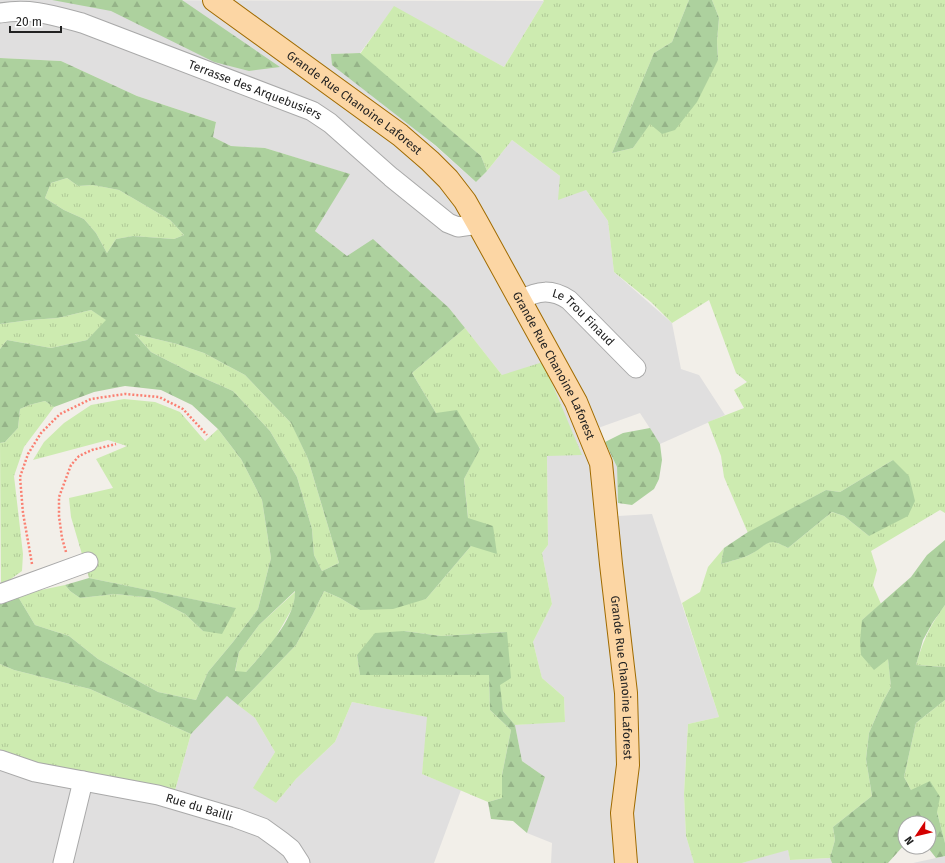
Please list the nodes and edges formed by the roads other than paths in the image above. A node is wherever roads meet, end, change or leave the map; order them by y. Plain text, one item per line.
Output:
1 (214, 0) edge
2 (0, 14) edge
3 (478, 224) junction
4 (521, 300) junction
5 (636, 368) dead end
6 (80, 565) road end
7 (0, 594) edge
8 (0, 760) edge
9 (83, 780) junction
10 (63, 863) edge
11 (300, 863) edge
12 (626, 863) edge

1 - 3 main road, Grande Rue Chanoine Laforest
2 - 3 street, Terrasse des Arquebusiers
3 - 4 main road, Grande Rue Chanoine Laforest
4 - 5 street, Le Trou Finaud
4 - 12 main road, Grande Rue Chanoine Laforest
6 - 7 street
8 - 9 street, Rue du Bailli
9 - 10 street
9 - 11 street, Rue du Bailli

